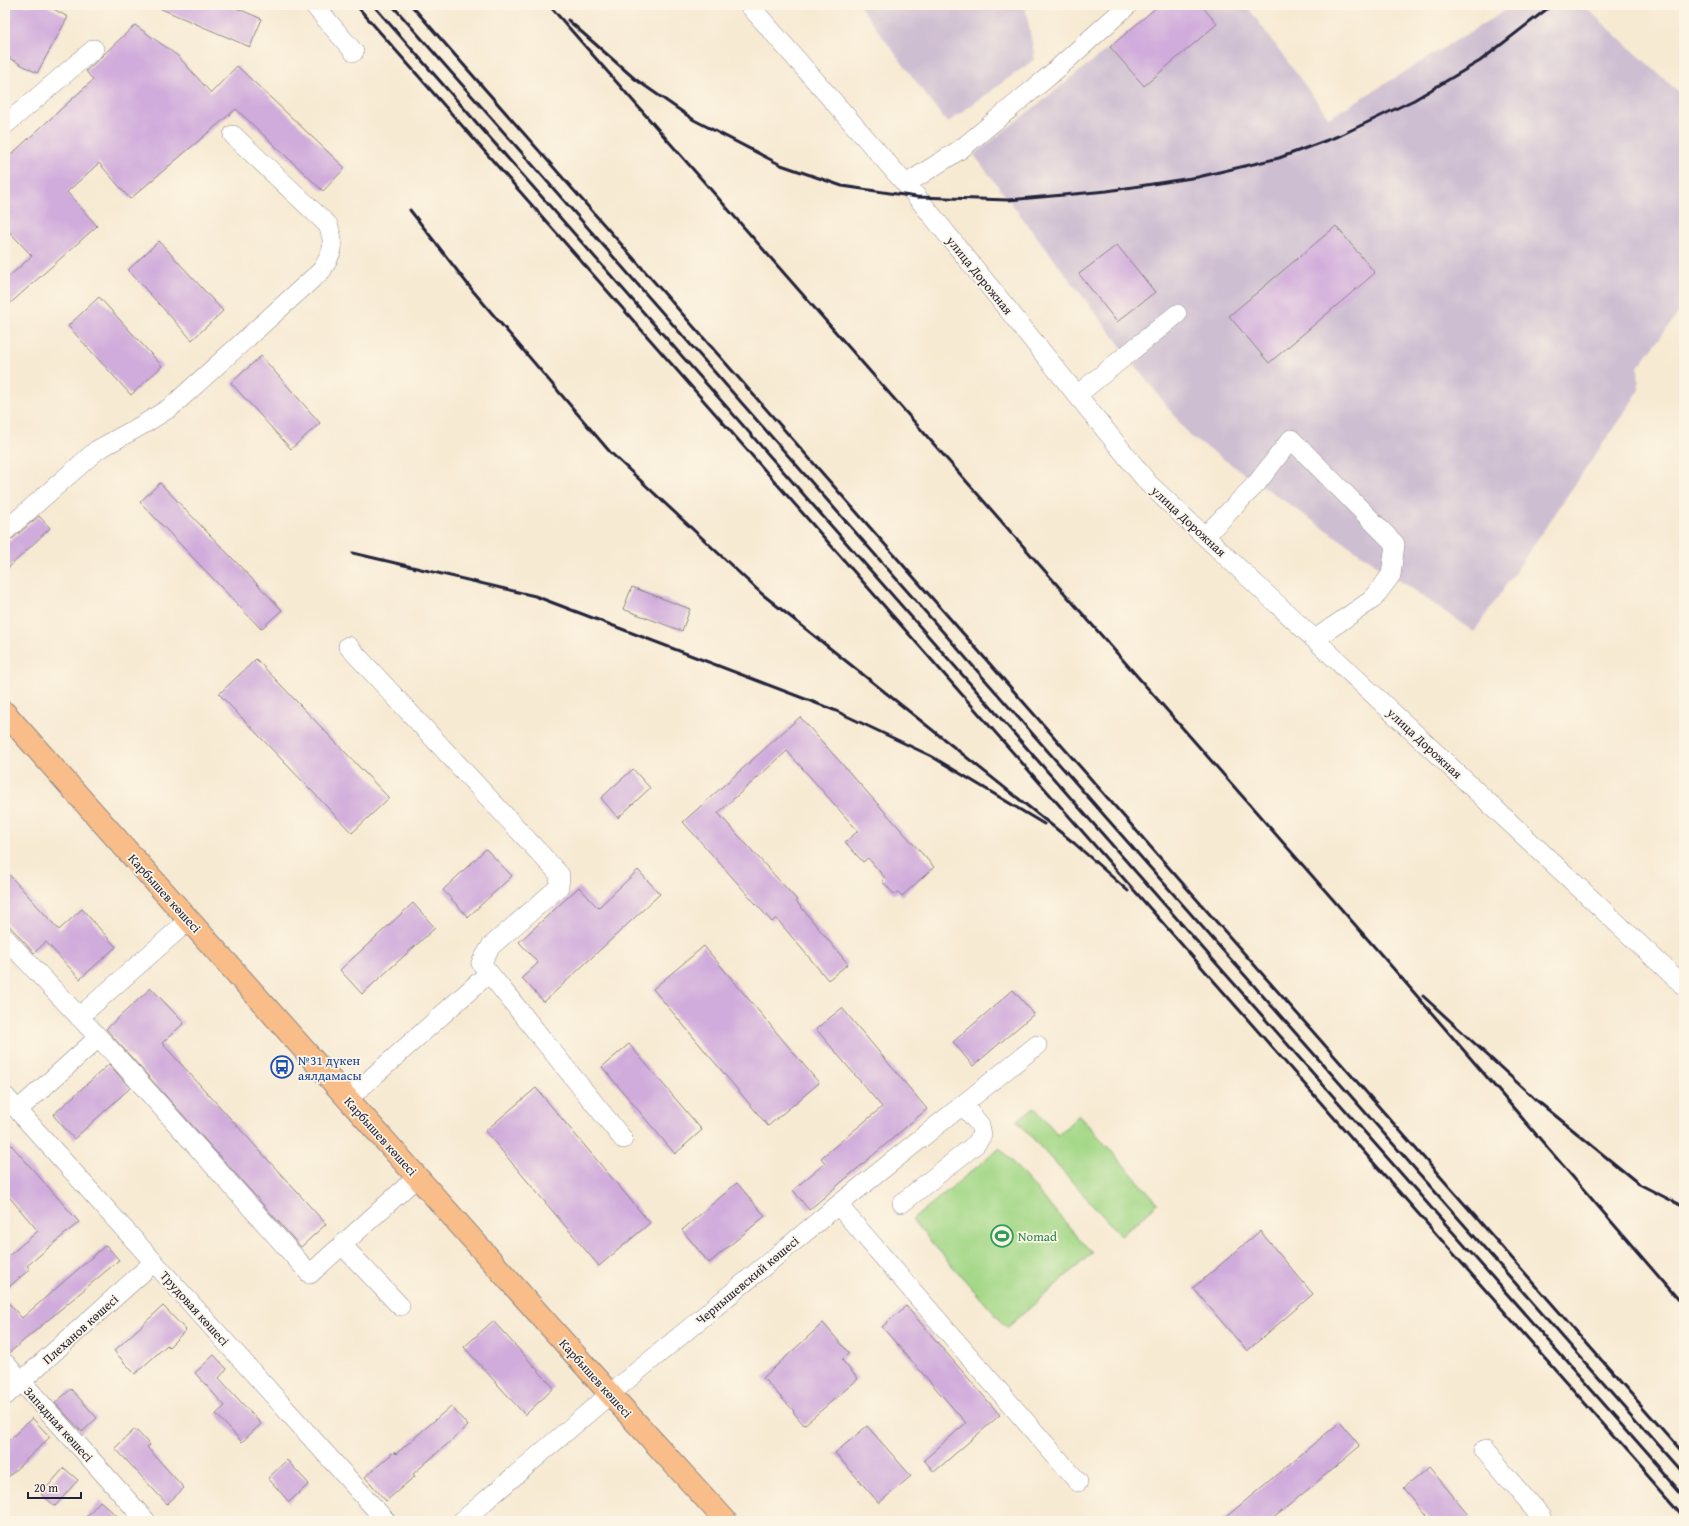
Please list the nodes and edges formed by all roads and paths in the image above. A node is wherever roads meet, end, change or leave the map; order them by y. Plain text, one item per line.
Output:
1 (314, 5) edge
2 (749, 5) edge
3 (1128, 5) edge
4 (94, 50) dead end
5 (354, 52) dead end
6 (5, 125) edge
7 (233, 135) dead end
8 (906, 184) junction
9 (1177, 314) dead end
10 (1077, 395) junction
11 (5, 531) edge
12 (1205, 536) junction
13 (1315, 639) junction
14 (348, 646) dead end
15 (5, 713) edge
16 (189, 920) junction
17 (5, 938) edge
18 (489, 973) junction
19 (1684, 986) edge
20 (79, 1017) junction
21 (98, 1038) junction
22 (1037, 1045) dead end
23 (5, 1096) edge
24 (348, 1099) junction
25 (963, 1105) junction
26 (18, 1110) junction
27 (623, 1139) dead end
28 (417, 1177) junction
29 (902, 1203) dead end
30 (838, 1205) junction
31 (342, 1245) junction
32 (154, 1262) junction
33 (400, 1306) dead end
34 (5, 1363) edge
35 (21, 1382) junction
36 (610, 1394) junction
37 (5, 1396) edge
38 (1484, 1450) dead end
39 (1078, 1482) dead end
40 (146, 1521) edge
41 (386, 1521) edge
42 (462, 1521) edge
43 (726, 1521) edge
44 (1542, 1521) edge

1 - 5 street
2 - 8 street, улица Дорожная
3 - 8 street
4 - 6 street
7 - 11 street
8 - 10 street, улица Дорожная
9 - 10 street
10 - 12 street, улица Дорожная
12 - 13 street, улица Дорожная
12 - 13 street
13 - 19 street, улица Дорожная
14 - 18 street
15 - 16 main road, Карбышев көшесі
16 - 20 street
16 - 24 main road, Карбышев көшесі
17 - 20 street
18 - 24 street
18 - 27 street
20 - 21 street
21 - 26 street
21 - 31 street
22 - 25 street, Чернышевский көшесі
23 - 26 street, Трудовая көшесі
24 - 28 main road, Карбышев көшесі
25 - 29 street
25 - 30 street, Чернышевский көшесі
26 - 32 street, Трудовая көшесі
28 - 31 street
28 - 36 main road, Карбышев көшесі
30 - 36 street, Чернышевский көшесі
30 - 39 street
31 - 33 street
32 - 35 street, Плеханов көшесі
32 - 41 street, Трудовая көшесі
34 - 35 street, Западная көшесі
35 - 37 street, Плеханов көшесі
35 - 40 street, Западная көшесі
36 - 42 street, Чернышевский көшесі
36 - 43 main road, Карбышев көшесі
38 - 44 street

